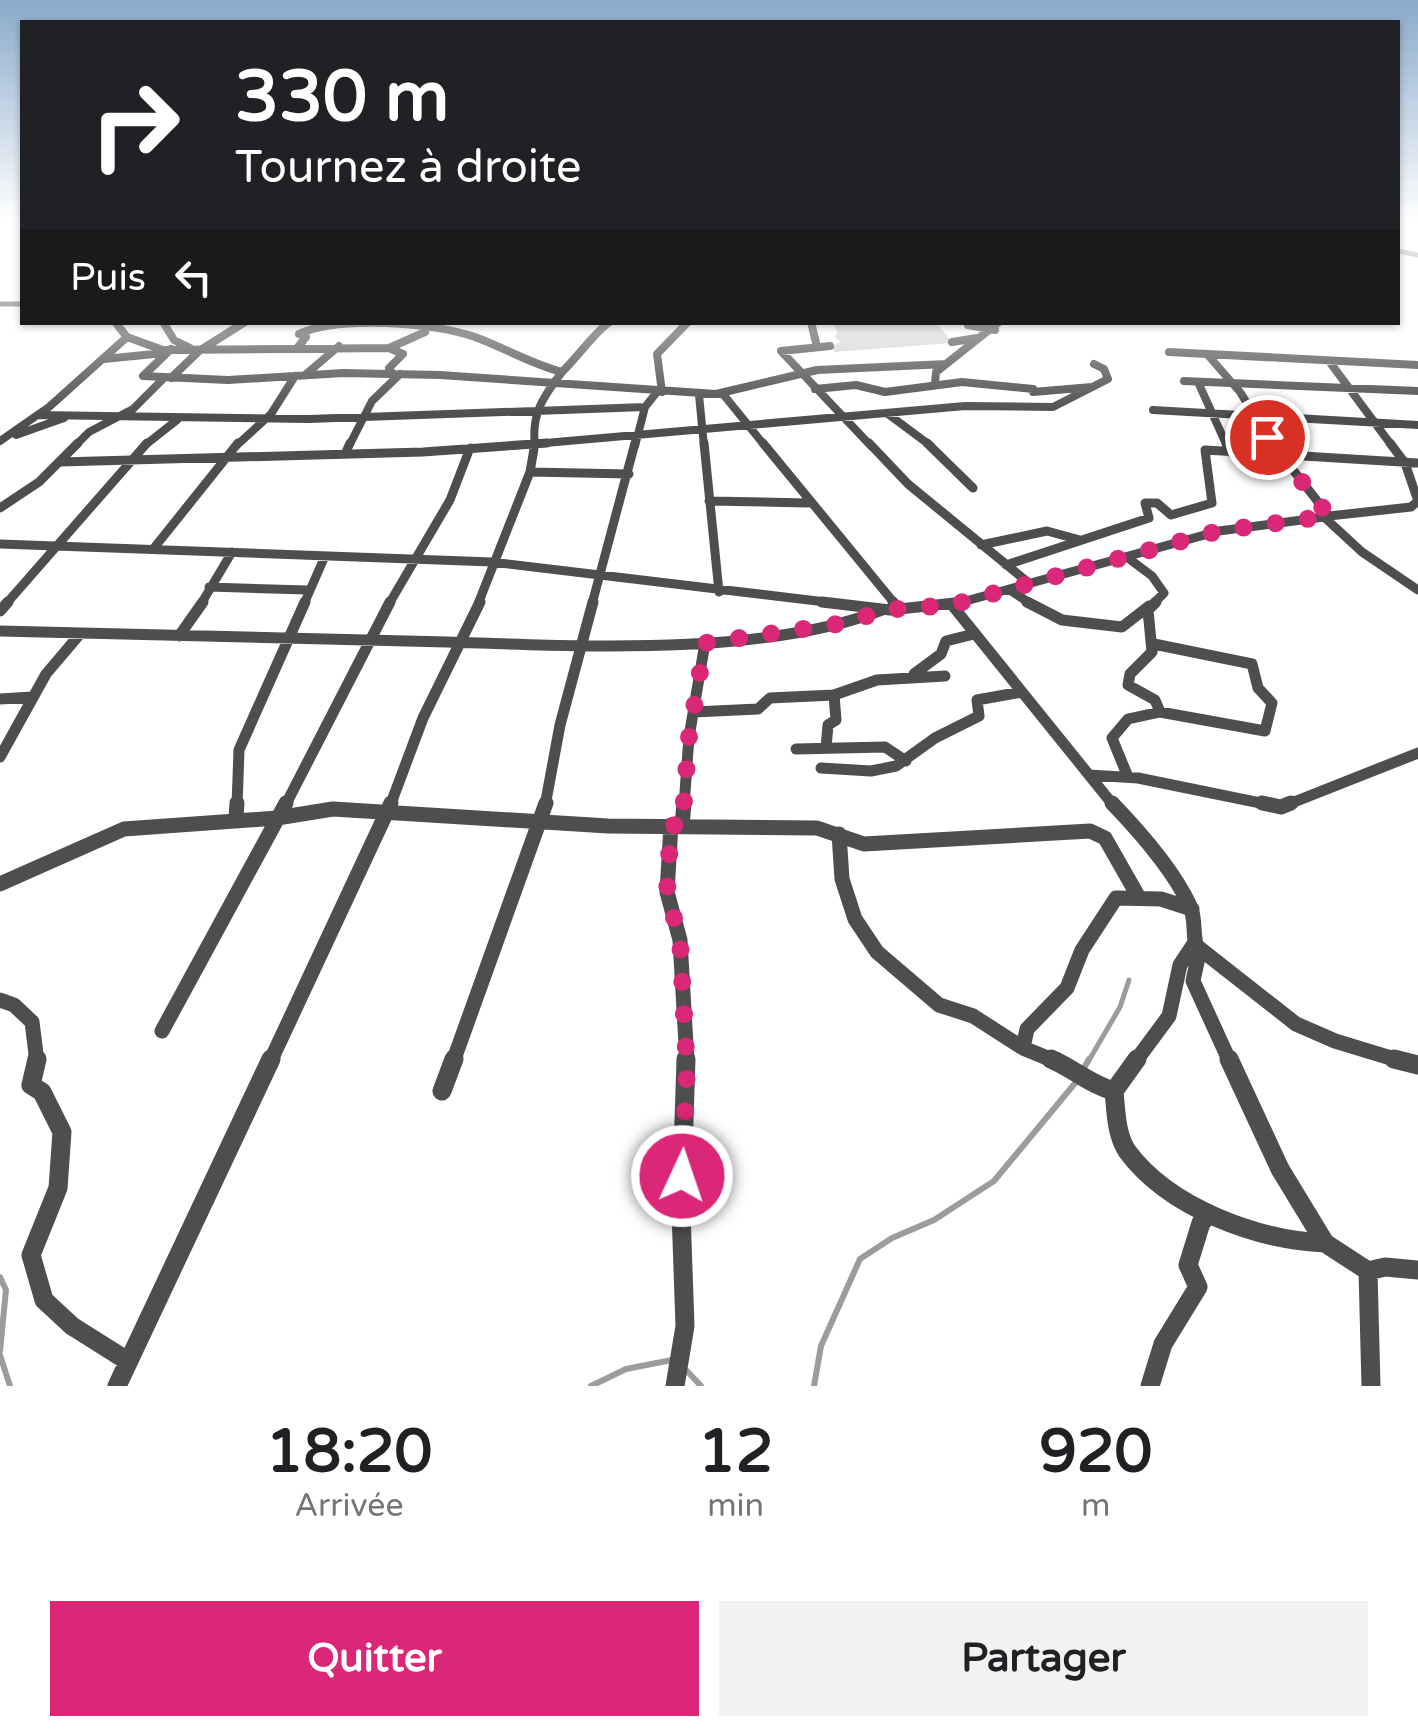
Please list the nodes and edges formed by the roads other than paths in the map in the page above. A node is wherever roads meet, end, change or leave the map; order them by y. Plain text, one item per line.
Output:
1 (117, 325) edge
2 (165, 325) edge
3 (240, 325) edge
4 (312, 325) edge
5 (366, 325) edge
6 (604, 325) edge
7 (684, 325) edge
8 (812, 325) edge
9 (968, 325) edge
10 (997, 326) edge
11 (434, 328) edge
12 (127, 337) junction
13 (982, 337) junction
14 (298, 346) junction
15 (339, 346) junction
16 (830, 346) dead end
17 (817, 347) junction
18 (389, 348) junction
19 (169, 351) junction
20 (966, 351) junction
21 (199, 352) junction
22 (1169, 352) dead end
23 (1207, 354) junction
24 (104, 358) junction
25 (1330, 361) junction
26 (946, 364) junction
27 (1094, 364) dead end
28 (1404, 364) junction
29 (1418, 365) edge
30 (562, 372) junction
31 (397, 374) junction
32 (802, 374) junction
33 (300, 376) junction
34 (167, 379) junction
35 (1418, 379) edge
36 (553, 382) junction
37 (1184, 382) dead end
38 (1198, 382) junction
39 (936, 384) junction
40 (1238, 384) junction
41 (1092, 387) junction
42 (1348, 388) junction
43 (815, 389) junction
44 (1033, 389) junction
45 (1418, 391) edge
46 (660, 392) junction
47 (699, 394) junction
48 (723, 394) junction
49 (1023, 406) junction
50 (645, 407) junction
51 (1153, 410) dead end
52 (538, 411) junction
53 (888, 414) junction
54 (38, 415) junction
55 (1213, 415) junction
56 (67, 417) junction
57 (119, 418) junction
58 (262, 418) junction
59 (362, 418) junction
60 (841, 418) junction
61 (1252, 418) junction
62 (177, 420) junction
63 (1378, 423) junction
64 (1418, 425) edge
65 (752, 428) junction
66 (706, 432) junction
67 (639, 438) junction
68 (3, 439) edge
69 (535, 443) junction
70 (470, 448) junction
71 (1230, 452) junction
72 (345, 454) junction
73 (1281, 456) junction
74 (228, 458) junction
75 (136, 460) junction
76 (60, 462) junction
77 (1405, 463) junction
78 (1418, 464) edge
79 (530, 472) junction
80 (629, 474) junction
81 (973, 488) dead end
82 (1418, 501) edge
83 (709, 502) junction
84 (808, 502) junction
85 (0, 508) edge
86 (1326, 517) junction
87 (1080, 540) junction
88 (0, 544) edge
89 (981, 544) junction
90 (60, 546) junction
91 (154, 548) junction
92 (232, 552) junction
93 (326, 556) junction
94 (1128, 558) junction
95 (417, 559) junction
96 (492, 562) junction
97 (1006, 565) junction
98 (601, 574) junction
99 (1030, 584) junction
100 (209, 587) junction
101 (307, 590) junction
102 (1010, 590) junction
103 (1418, 590) edge
104 (719, 592) junction
105 (952, 605) junction
106 (1149, 606) junction
107 (882, 610) junction
108 (900, 610) junction
109 (0, 611) edge
110 (0, 631) edge
111 (80, 634) junction
112 (974, 634) junction
113 (178, 636) junction
114 (286, 638) junction
115 (369, 640) junction
116 (459, 642) junction
117 (705, 643) junction
118 (1154, 644) junction
119 (582, 645) junction
120 (914, 674) junction
121 (945, 676) dead end
122 (1022, 692) junction
123 (834, 695) junction
124 (32, 697) junction
125 (0, 699) edge
126 (694, 712) junction
127 (1160, 712) junction
128 (826, 748) junction
129 (796, 749) dead end
130 (1418, 753) edge
131 (0, 757) edge
132 (906, 761) junction
133 (821, 768) dead end
134 (1089, 774) junction
135 (1128, 777) junction
136 (388, 811) junction
137 (236, 817) junction
138 (277, 818) junction
139 (542, 823) junction
140 (676, 825) junction
141 (838, 834) junction
142 (0, 884) edge
143 (1138, 896) junction
144 (1192, 909) junction
145 (1194, 944) junction
146 (0, 1000) edge
147 (162, 1031) dead end
148 (1024, 1048) junction
149 (1418, 1065) edge
150 (442, 1091) dead end
151 (1114, 1091) junction
152 (1208, 1215) junction
153 (1325, 1243) junction
154 (1417, 1269) edge
155 (1368, 1271) junction
156 (126, 1360) junction
157 (117, 1386) edge
158 (676, 1386) edge
159 (1150, 1386) edge
160 (1372, 1386) edge

1 - 12 street
2 - 21 street
3 - 21 street
4 - 14 street
5 - 11 street
6 - 30 street
7 - 46 street
8 - 17 street
9 - 13 street
10 - 13 street
11 - 18 street
11 - 30 street
12 - 19 street
12 - 24 street
13 - 20 street
13 - 20 street
14 - 15 street
14 - 21 street
15 - 18 street
15 - 33 street
16 - 17 street
17 - 32 street
18 - 31 street
19 - 21 street
19 - 24 street
19 - 34 street
20 - 26 street
21 - 34 street
22 - 23 street
23 - 25 street
23 - 40 street
24 - 54 street
25 - 28 street
25 - 42 street
26 - 32 street
26 - 39 street
27 - 41 street
28 - 29 street
28 - 35 street
30 - 36 street
31 - 33 street
31 - 36 street
31 - 59 street
32 - 43 street
32 - 48 street
33 - 34 street
33 - 58 street
34 - 57 street
36 - 46 street
36 - 52 street
37 - 38 street
38 - 40 street
38 - 55 street
39 - 43 street
39 - 44 street
40 - 42 street
40 - 61 street
41 - 44 street
41 - 49 street
42 - 45 street
42 - 63 street
43 - 60 street
44 - 49 street
46 - 47 street
46 - 50 street
47 - 48 street
47 - 66 street
48 - 65 street
49 - 53 street
50 - 52 street
50 - 67 street
51 - 55 street
52 - 59 street
52 - 69 street
53 - 60 street
53 - 81 street
54 - 56 street
54 - 68 street
55 - 61 street
55 - 71 street
56 - 57 street
56 - 68 street
57 - 62 street
57 - 76 street
58 - 59 street
58 - 62 street
58 - 74 street
59 - 72 street
60 - 65 street
60 - 89 street
61 - 63 street
61 - 73 street
62 - 75 street
63 - 64 street
63 - 77 street
65 - 66 street
65 - 84 street
66 - 67 street
66 - 83 street
67 - 69 street
67 - 80 street
69 - 70 street
69 - 79 street
70 - 72 street
70 - 95 street
71 - 73 street
71 - 87 street
72 - 74 street
73 - 77 street
73 - 86 street
74 - 75 street
74 - 91 street
75 - 76 street
75 - 90 street
76 - 85 street
77 - 78 street
77 - 82 street
79 - 80 street
79 - 96 street
80 - 98 street
82 - 86 street
83 - 84 street
83 - 104 street
84 - 108 street
86 - 94 street
86 - 103 street
87 - 89 street
87 - 97 street
88 - 90 street
89 - 97 street
90 - 91 street
90 - 109 street
91 - 92 street
92 - 93 street
92 - 100 street
93 - 95 street
93 - 101 street
94 - 99 street
94 - 106 street
95 - 96 street
95 - 115 street
96 - 98 street
96 - 116 street
97 - 99 street
98 - 104 street
98 - 119 street
99 - 102 street
100 - 101 street
100 - 113 street
101 - 114 street
102 - 105 street
102 - 106 street
104 - 107 street
105 - 108 street
105 - 112 street
106 - 118 street
107 - 108 street
107 - 117 street
110 - 111 street
111 - 113 street
111 - 124 street
112 - 120 street
112 - 122 street
113 - 114 street
114 - 115 street
114 - 137 street
115 - 116 street
115 - 138 street
116 - 119 street
116 - 136 street
117 - 119 street
117 - 126 street
118 - 127 street
118 - 127 street
119 - 139 street
120 - 121 street
120 - 123 street
122 - 132 street
122 - 134 street
123 - 126 street
123 - 128 street
124 - 125 street
124 - 131 street
126 - 140 street
127 - 135 street
128 - 129 street
128 - 132 street
130 - 135 street
132 - 133 street
134 - 135 street
134 - 144 street
136 - 138 street
136 - 139 street
136 - 156 street
137 - 138 street
137 - 142 street
138 - 147 street
139 - 140 street
139 - 150 street
140 - 141 street
140 - 158 street
141 - 143 street
141 - 148 street
143 - 144 street
143 - 148 street
144 - 145 street
145 - 149 street
145 - 151 street
145 - 153 street
146 - 156 street
148 - 151 street
151 - 152 street
152 - 153 street
152 - 159 street
153 - 155 street
154 - 155 street
155 - 160 street
156 - 157 street

